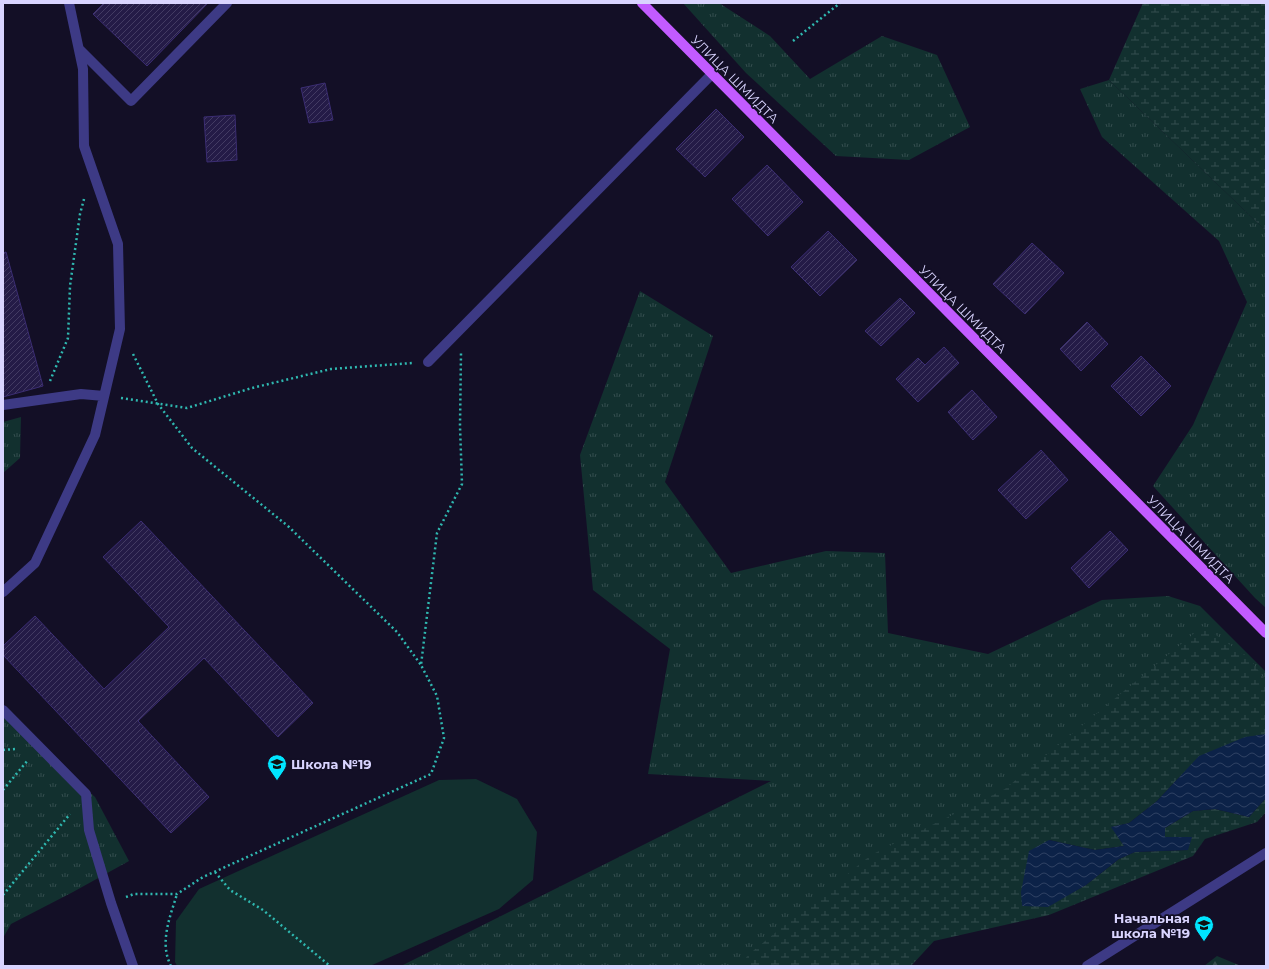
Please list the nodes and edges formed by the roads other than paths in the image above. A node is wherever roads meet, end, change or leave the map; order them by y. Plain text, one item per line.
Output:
1 (69, 3) edge
2 (228, 3) edge
3 (642, 3) edge
4 (79, 49) junction
5 (712, 74) junction
6 (428, 362) road end
7 (104, 396) junction
8 (3, 405) edge
9 (3, 592) edge
10 (1266, 633) edge
11 (3, 710) edge
12 (1266, 853) edge
13 (133, 966) edge
14 (1087, 966) edge

1 - 4 street
2 - 4 street
3 - 5 main road, УЛИЦА ШМИДТА
4 - 7 street
5 - 6 street
5 - 10 main road, УЛИЦА ШМИДТА
7 - 8 street
7 - 9 street
11 - 13 street
12 - 14 street

